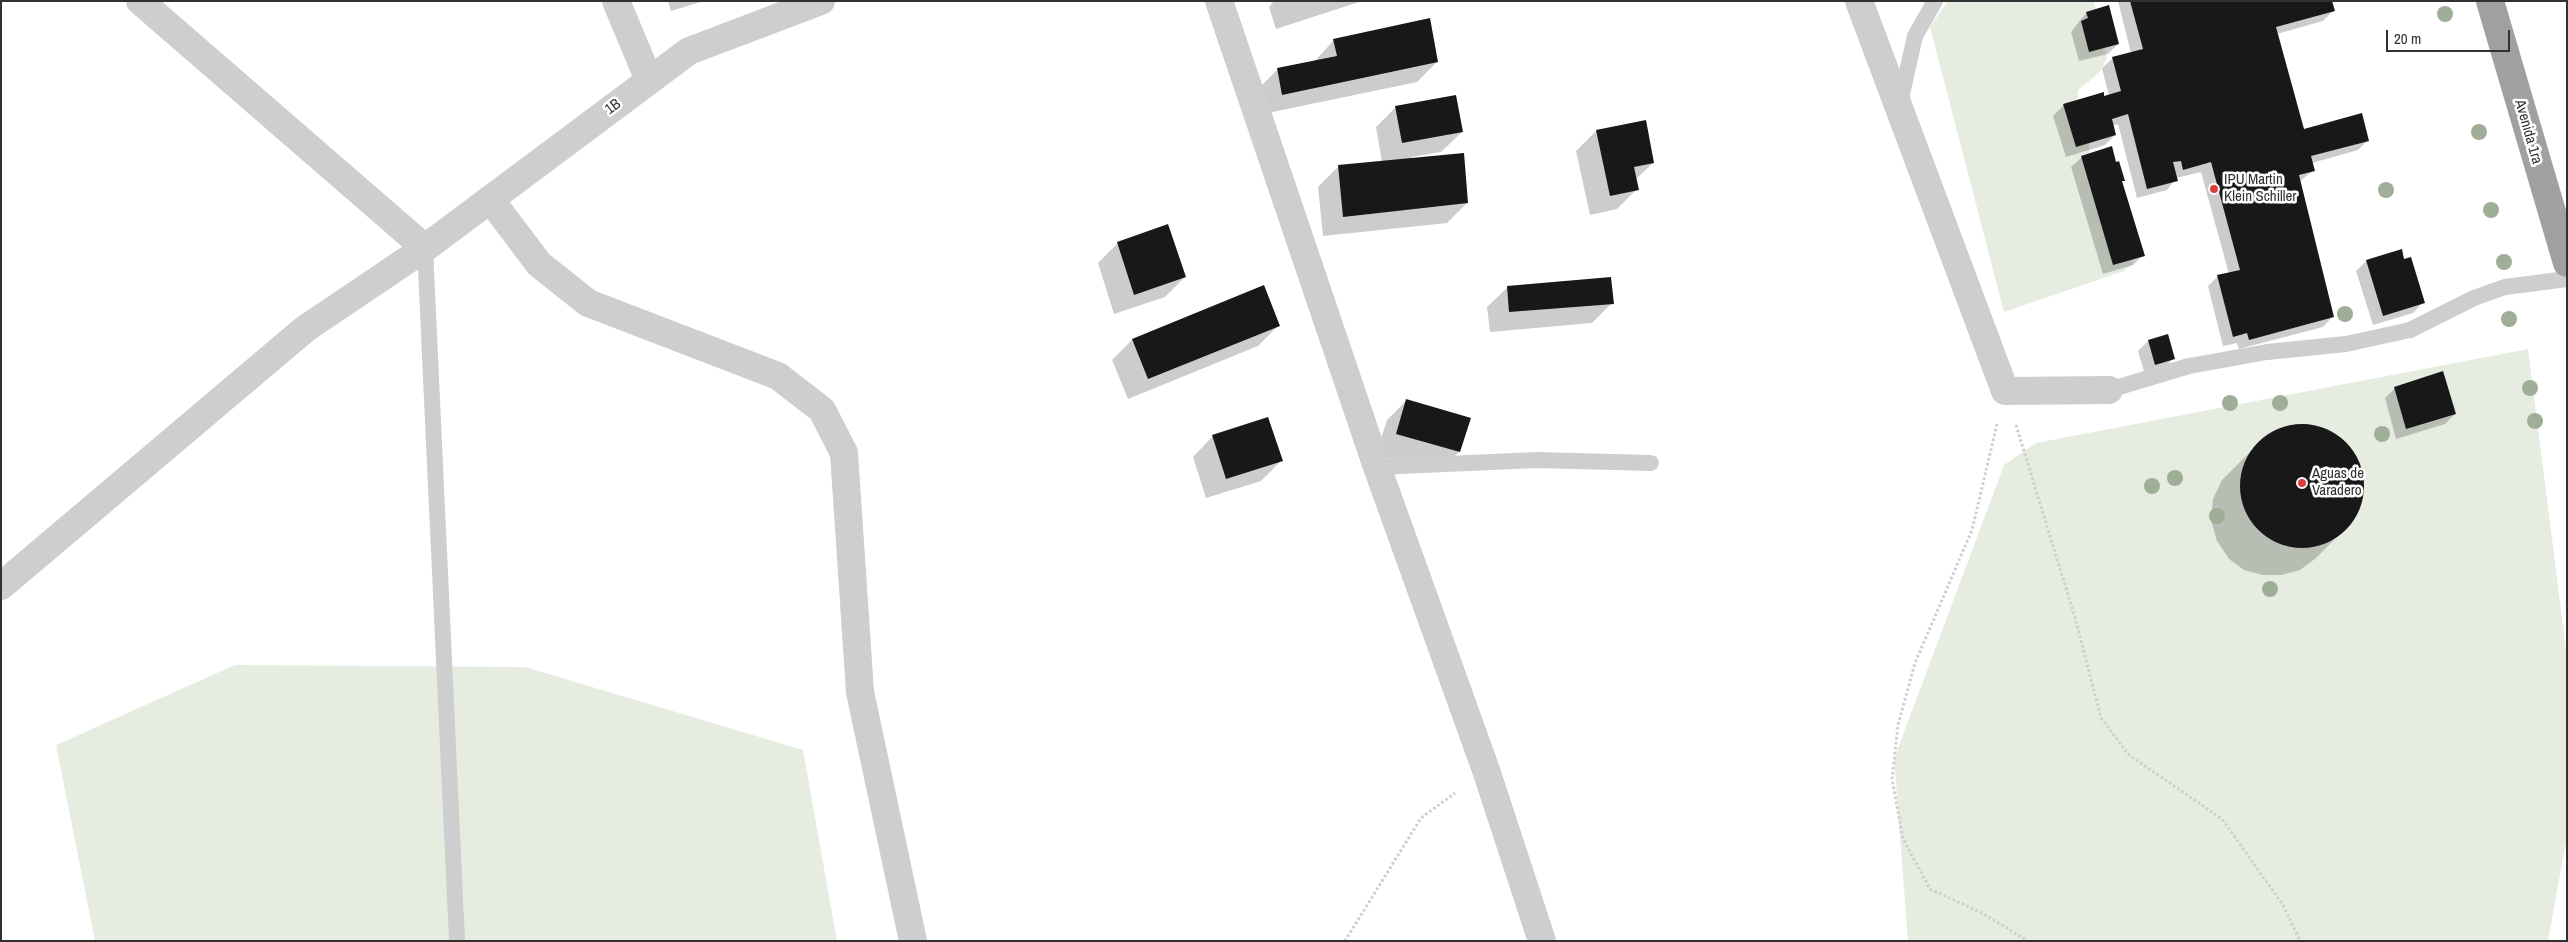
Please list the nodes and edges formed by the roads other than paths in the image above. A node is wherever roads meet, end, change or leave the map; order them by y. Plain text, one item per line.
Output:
1 (140, 1) edge
2 (616, 1) edge
3 (821, 1) edge
4 (1219, 1) edge
5 (1859, 1) edge
6 (1935, 1) edge
7 (2490, 1) edge
8 (649, 80) junction
9 (1899, 108) junction
10 (490, 199) junction
11 (425, 248) junction
12 (2567, 263) edge
13 (2567, 279) edge
14 (2109, 390) joint
15 (1651, 463) dead end
16 (1377, 467) junction
17 (1, 586) edge
18 (457, 941) edge
19 (913, 941) edge
20 (1542, 941) edge

1 - 11 street
2 - 8 street
3 - 8 street, 1B
4 - 16 street
5 - 9 street
6 - 9 lane
7 - 12 highway, Avenida 1ra
8 - 10 street, 1B
9 - 14 street
10 - 11 street, 1B
10 - 19 street
11 - 17 street, 1B
11 - 18 lane
13 - 14 lane
15 - 16 lane
16 - 20 street

